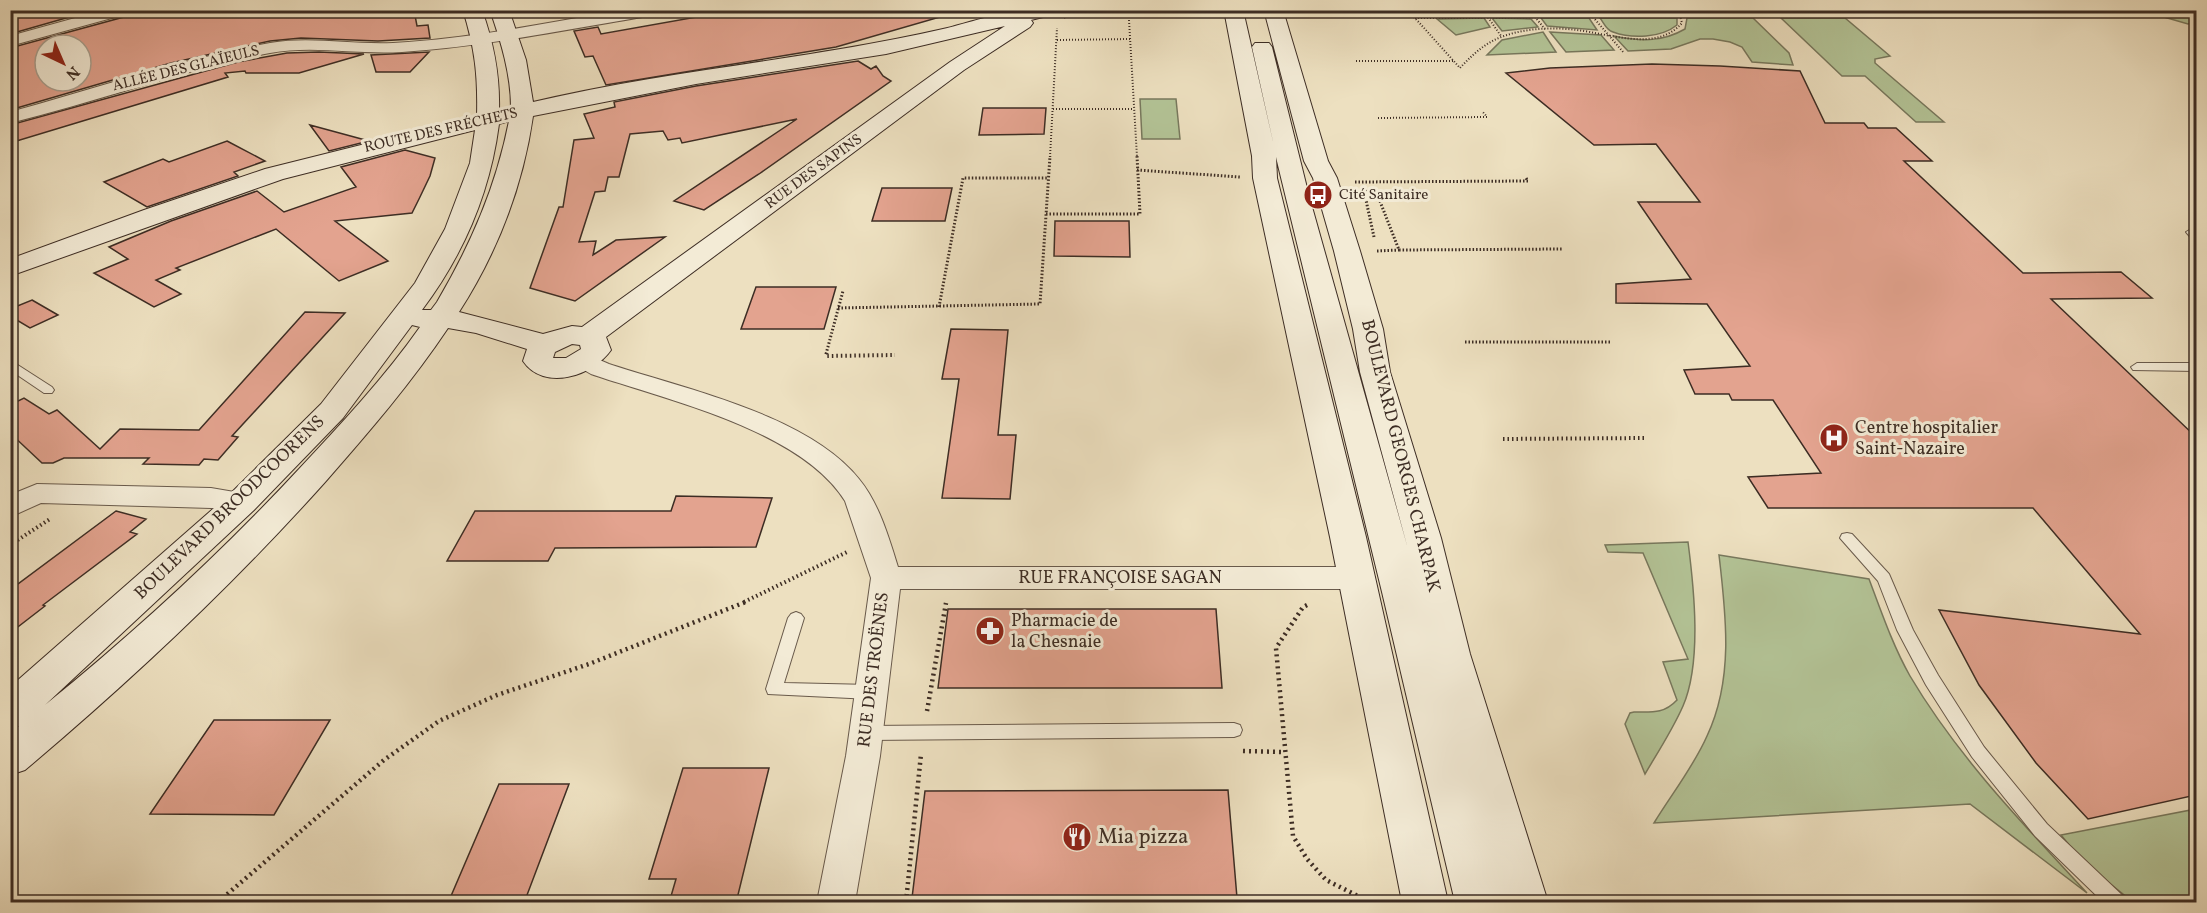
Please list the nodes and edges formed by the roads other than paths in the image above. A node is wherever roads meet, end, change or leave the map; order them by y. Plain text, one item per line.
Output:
1 (124, 10) edge
2 (472, 10) edge
3 (500, 10) edge
4 (654, 10) edge
5 (1233, 10) edge
6 (1253, 10) edge
7 (1273, 10) edge
8 (1041, 11) edge
9 (989, 24) junction
10 (1012, 30) junction
11 (496, 38) junction
12 (10, 41) edge
13 (886, 48) junction
14 (940, 61) junction
15 (522, 113) junction
16 (10, 118) edge
17 (488, 120) junction
18 (10, 268) edge
19 (442, 317) junction
20 (401, 321) junction
21 (587, 349) junction
22 (10, 364) edge
23 (2137, 367) dead end
24 (2196, 367) edge
25 (48, 390) dead end
26 (242, 502) junction
27 (10, 507) edge
28 (1847, 538) dead end
29 (886, 578) junction
30 (1355, 578) junction
31 (796, 618) dead end
32 (871, 692) junction
33 (10, 712) edge
34 (1234, 730) road end
35 (866, 733) junction
36 (10, 757) edge
37 (836, 903) edge
38 (1425, 903) edge
39 (1478, 903) edge
40 (1525, 903) edge
41 (2116, 903) edge

1 - 12 street
2 - 11 street, BOULEVARD BROODCOORENS
3 - 11 street
4 - 11 street, ALLÉE DES GLAÏEULS
5 - 30 street
6 - 39 street, BOULEVARD GEORGES CHARPAK
7 - 40 street, BOULEVARD GEORGES CHARPAK
8 - 9 street, ROUTE DES FRÉCHETS
8 - 10 street, RUE DES SAPINS
9 - 10 street, ROUTE DES FRÉCHETS
9 - 13 street, ROUTE DES FRÉCHETS
10 - 14 street, RUE DES SAPINS
11 - 15 street
11 - 16 street, ALLÉE DES GLAÏEULS
11 - 17 street, BOULEVARD BROODCOORENS
13 - 14 street, ROUTE DES FRÉCHETS
13 - 15 street, ROUTE DES FRÉCHETS
14 - 21 street, RUE DES SAPINS
15 - 17 street, ROUTE DES FRÉCHETS
15 - 19 street
17 - 18 street, ROUTE DES FRÉCHETS
17 - 20 street, BOULEVARD BROODCOORENS
19 - 20 street
19 - 21 street
19 - 36 street
20 - 26 street, BOULEVARD BROODCOORENS
21 - 29 street, RUE DES TROËNES
22 - 25 lane
23 - 24 lane
26 - 27 street
26 - 33 street, BOULEVARD BROODCOORENS
28 - 41 lane
29 - 30 street, RUE FRANÇOISE SAGAN
29 - 32 street, RUE DES TROËNES
30 - 38 street
31 - 32 lane
32 - 35 street, RUE DES TROËNES
34 - 35 lane
35 - 37 street, RUE DES TROËNES

